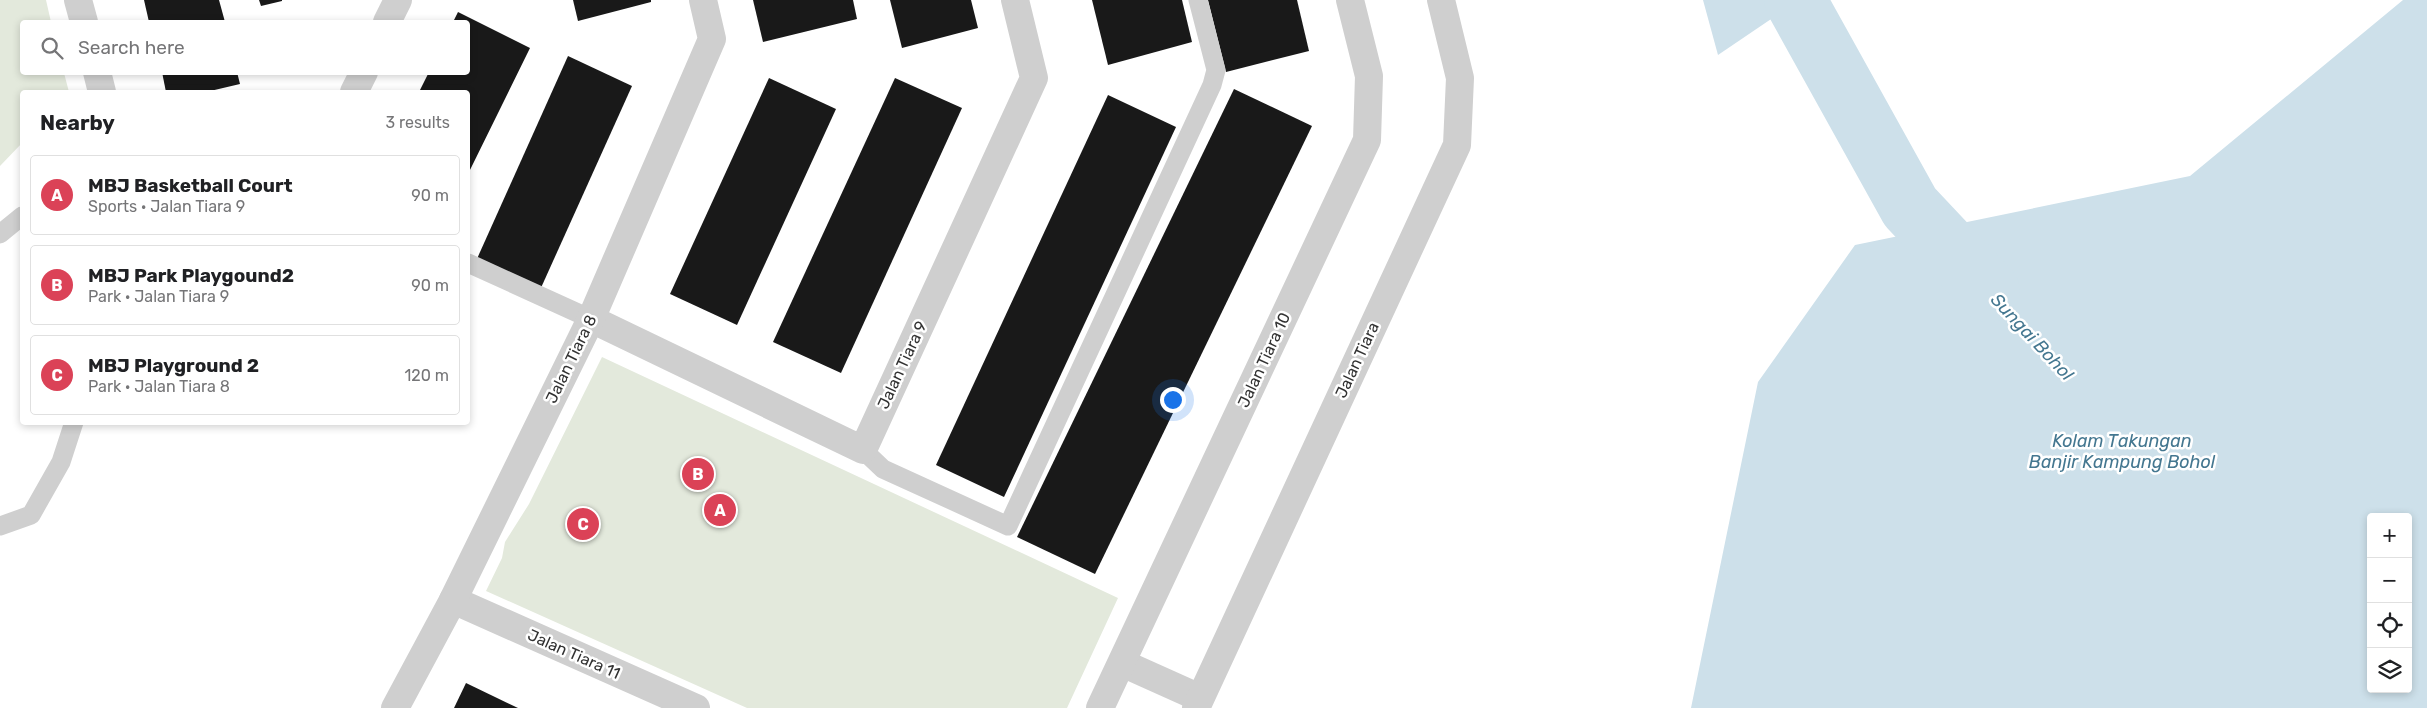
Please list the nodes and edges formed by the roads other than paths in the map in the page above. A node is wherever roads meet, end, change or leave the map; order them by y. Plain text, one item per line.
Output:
1 (78, 0) edge
2 (398, 0) edge
3 (703, 0) edge
4 (1015, 0) edge
5 (1198, 0) edge
6 (1350, 0) edge
7 (1441, 0) edge
8 (83, 20) edge
9 (388, 20) edge
10 (98, 75) edge
11 (362, 75) edge
12 (102, 90) edge
13 (355, 90) edge
14 (20, 218) edge
15 (0, 234) edge
16 (470, 264) edge
17 (590, 320) junction
18 (73, 425) edge
19 (863, 450) junction
20 (0, 526) edge
21 (453, 600) junction
22 (1122, 662) junction
23 (1198, 703) edge
24 (395, 708) edge
25 (696, 708) edge
26 (1100, 708) edge

1 - 8 street
2 - 9 street
3 - 17 street, Jalan Tiara 8
4 - 19 street, Jalan Tiara 9
5 - 19 lane
6 - 22 street, Jalan Tiara 10
7 - 23 street, Jalan Tiara
10 - 12 street
11 - 13 street
14 - 15 lane
16 - 17 lane
17 - 19 street
17 - 21 street, Jalan Tiara 8
18 - 20 lane
21 - 24 street, Jalan Tiara 8
21 - 25 street, Jalan Tiara 11
22 - 23 street
22 - 26 street, Jalan Tiara 10

